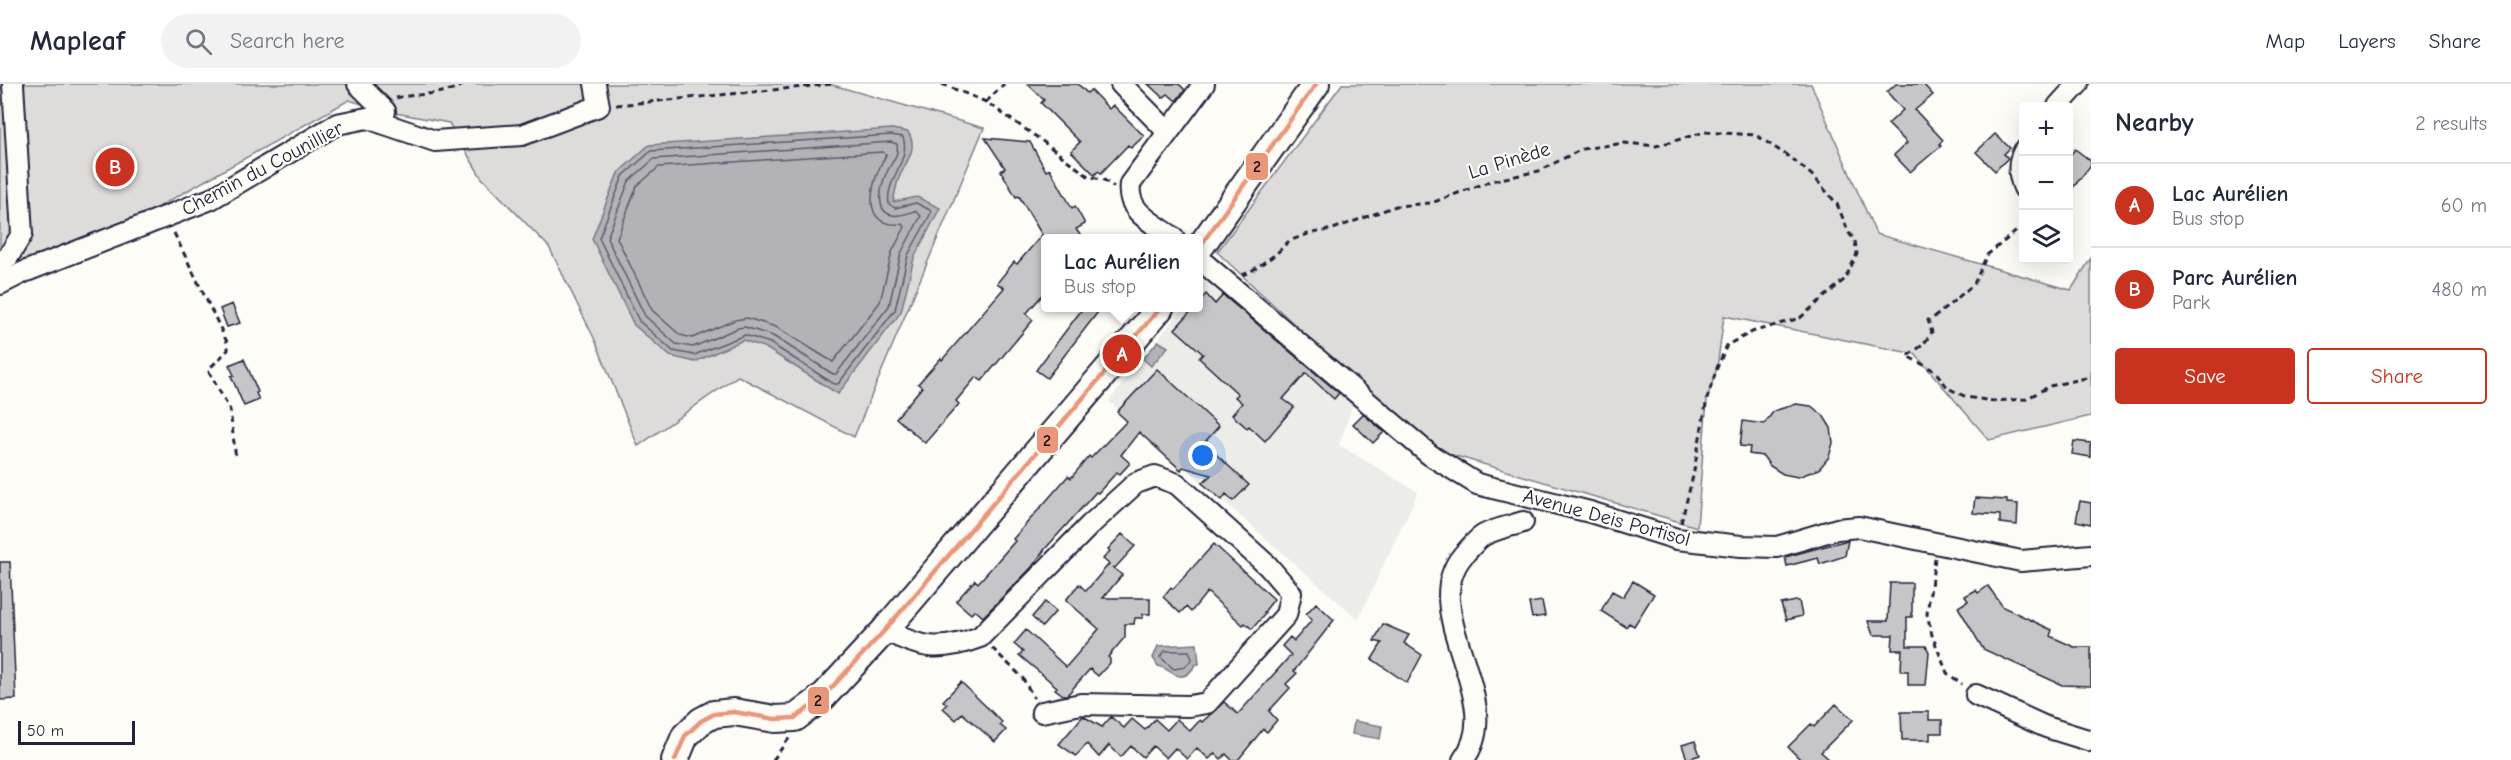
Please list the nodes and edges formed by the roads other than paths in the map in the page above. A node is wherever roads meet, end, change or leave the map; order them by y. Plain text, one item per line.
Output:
1 (13, 84) edge
2 (358, 84) edge
3 (595, 84) edge
4 (1121, 84) edge
5 (1204, 84) edge
6 (1316, 84) edge
7 (2078, 84) edge
8 (2062, 102) edge
9 (384, 117) junction
10 (1167, 131) junction
11 (1169, 234) edge
12 (1203, 243) edge
13 (1203, 262) edge
14 (0, 263) edge
15 (0, 284) edge
16 (1157, 312) edge
17 (1523, 522) dead end
18 (2091, 555) edge
19 (885, 630) junction
20 (1976, 695) road end
21 (1042, 712) road end
22 (2091, 741) edge
23 (675, 760) edge
24 (1463, 760) edge

1 - 14 street
2 - 9 street
3 - 9 street, Chemin du Counillier
4 - 10 street
5 - 10 street
6 - 12 main road
7 - 8 street
9 - 15 street, Chemin du Counillier
10 - 11 street
13 - 18 street, Avenue Deis Portisol
16 - 19 main road
17 - 24 street
19 - 21 street
19 - 23 main road
20 - 22 street

